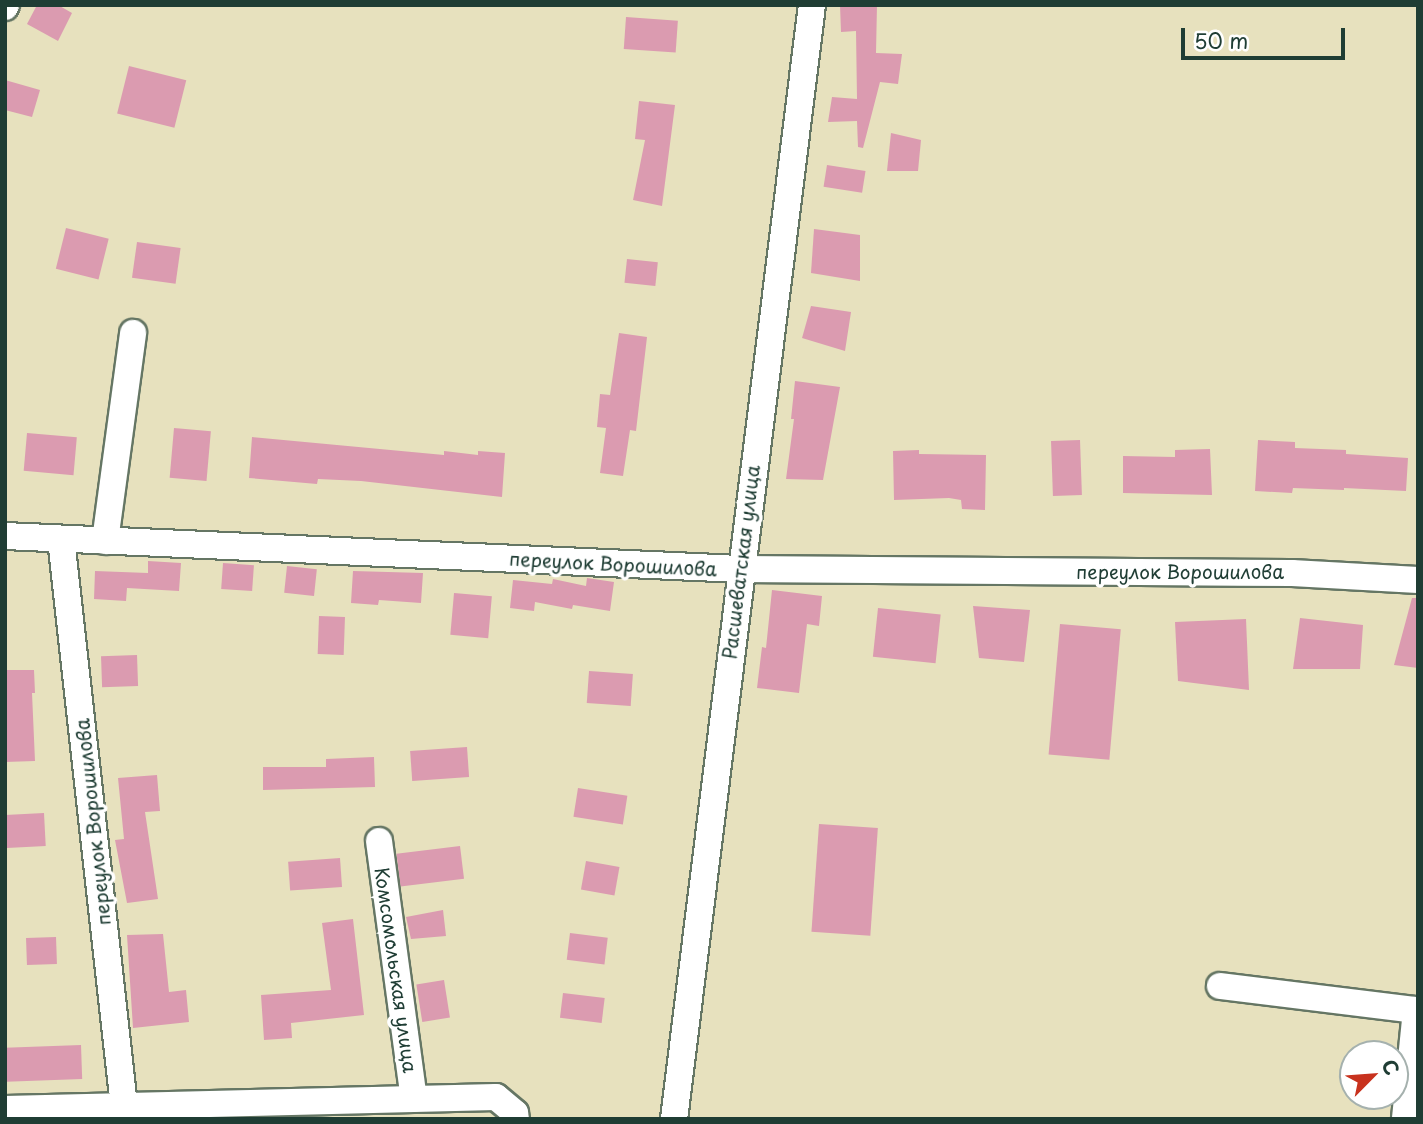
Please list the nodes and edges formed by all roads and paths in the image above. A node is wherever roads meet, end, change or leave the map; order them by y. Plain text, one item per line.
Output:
1 (812, 5) edge
2 (132, 333) dead end
3 (5, 536) edge
4 (61, 539) junction
5 (105, 541) junction
6 (740, 569) junction
7 (1418, 580) edge
8 (379, 841) dead end
9 (1220, 986) dead end
10 (414, 1099) junction
11 (124, 1106) junction
12 (5, 1109) edge
13 (516, 1119) edge
14 (674, 1119) edge
15 (1405, 1119) edge

1 - 6 street, Расшеватская улица
2 - 5 street
3 - 4 street, переулок Ворошилова
4 - 5 street, переулок Ворошилова
4 - 11 street, переулок Ворошилова
5 - 6 street, переулок Ворошилова
6 - 7 street, переулок Ворошилова
6 - 14 street, Расшеватская улица
8 - 10 street, Комсомольская улица
9 - 15 street
10 - 11 street, Комсомольская улица
10 - 13 street, Комсомольская улица
11 - 12 street, Комсомольская улица

